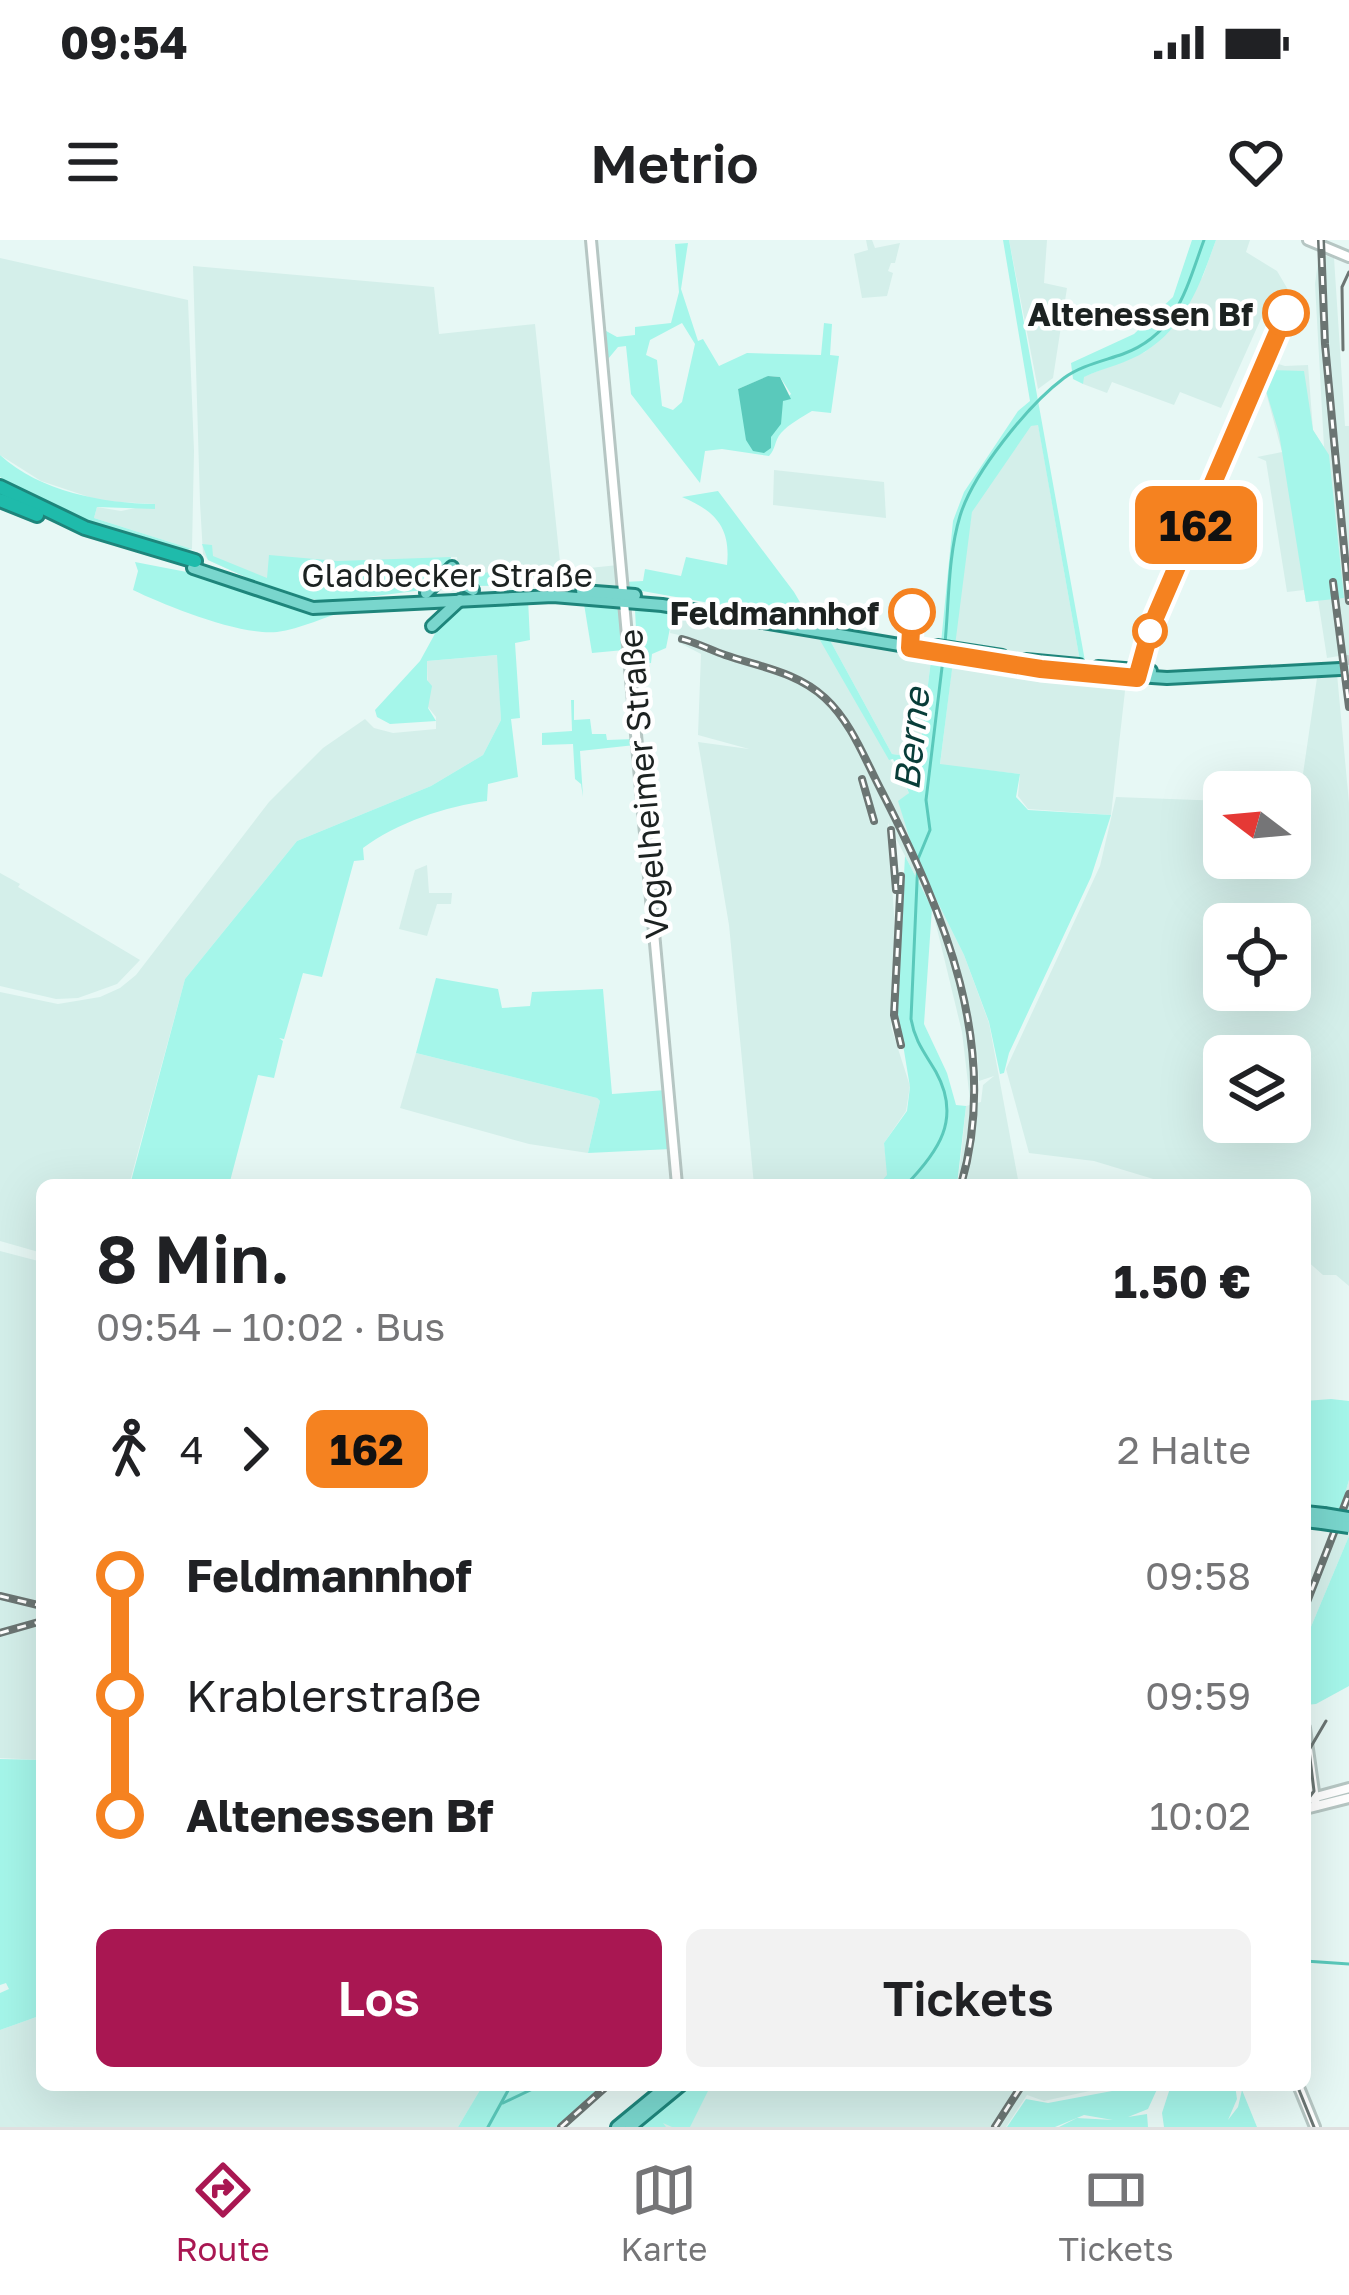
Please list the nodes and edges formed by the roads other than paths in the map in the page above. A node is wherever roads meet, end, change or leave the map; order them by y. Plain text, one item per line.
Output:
1 (591, 240) edge
2 (1308, 240) edge
3 (1349, 260) edge
4 (3, 492) edge
5 (194, 564) junction
6 (469, 594) junction
7 (420, 597) junction
8 (630, 599) junction
9 (628, 618) joint
10 (1340, 665) dead end
11 (676, 1179) edge
12 (1311, 1514) edge
13 (1323, 1518) junction
14 (1311, 1520) edge
15 (1349, 1522) edge
16 (1311, 1768) edge
17 (1349, 1788) edge
18 (1349, 1798) edge
19 (1316, 1802) junction
20 (1311, 1803) edge
21 (661, 2091) edge
22 (674, 2091) edge
23 (1300, 2091) edge
24 (616, 2127) edge
25 (630, 2127) edge
26 (1315, 2127) edge

1 - 8 main road, Vogelheimer Straße
2 - 3 main road
4 - 5 highway, Gladbecker Straße
4 - 5 highway, Gladbecker Straße
5 - 7 main road, Gladbecker Straße
6 - 7 main road, Gladbecker Straße
6 - 7 main road
6 - 7 main road
6 - 8 main road, Gladbecker Straße
8 - 9 main road
8 - 10 main road, Gladbecker Straße
9 - 11 main road, Vogelheimer Straße
12 - 13 main road
13 - 14 main road
13 - 15 main road, bridge
16 - 19 main road
17 - 19 main road
18 - 19 main road
19 - 20 main road
21 - 24 main road
22 - 25 main road
23 - 26 main road

